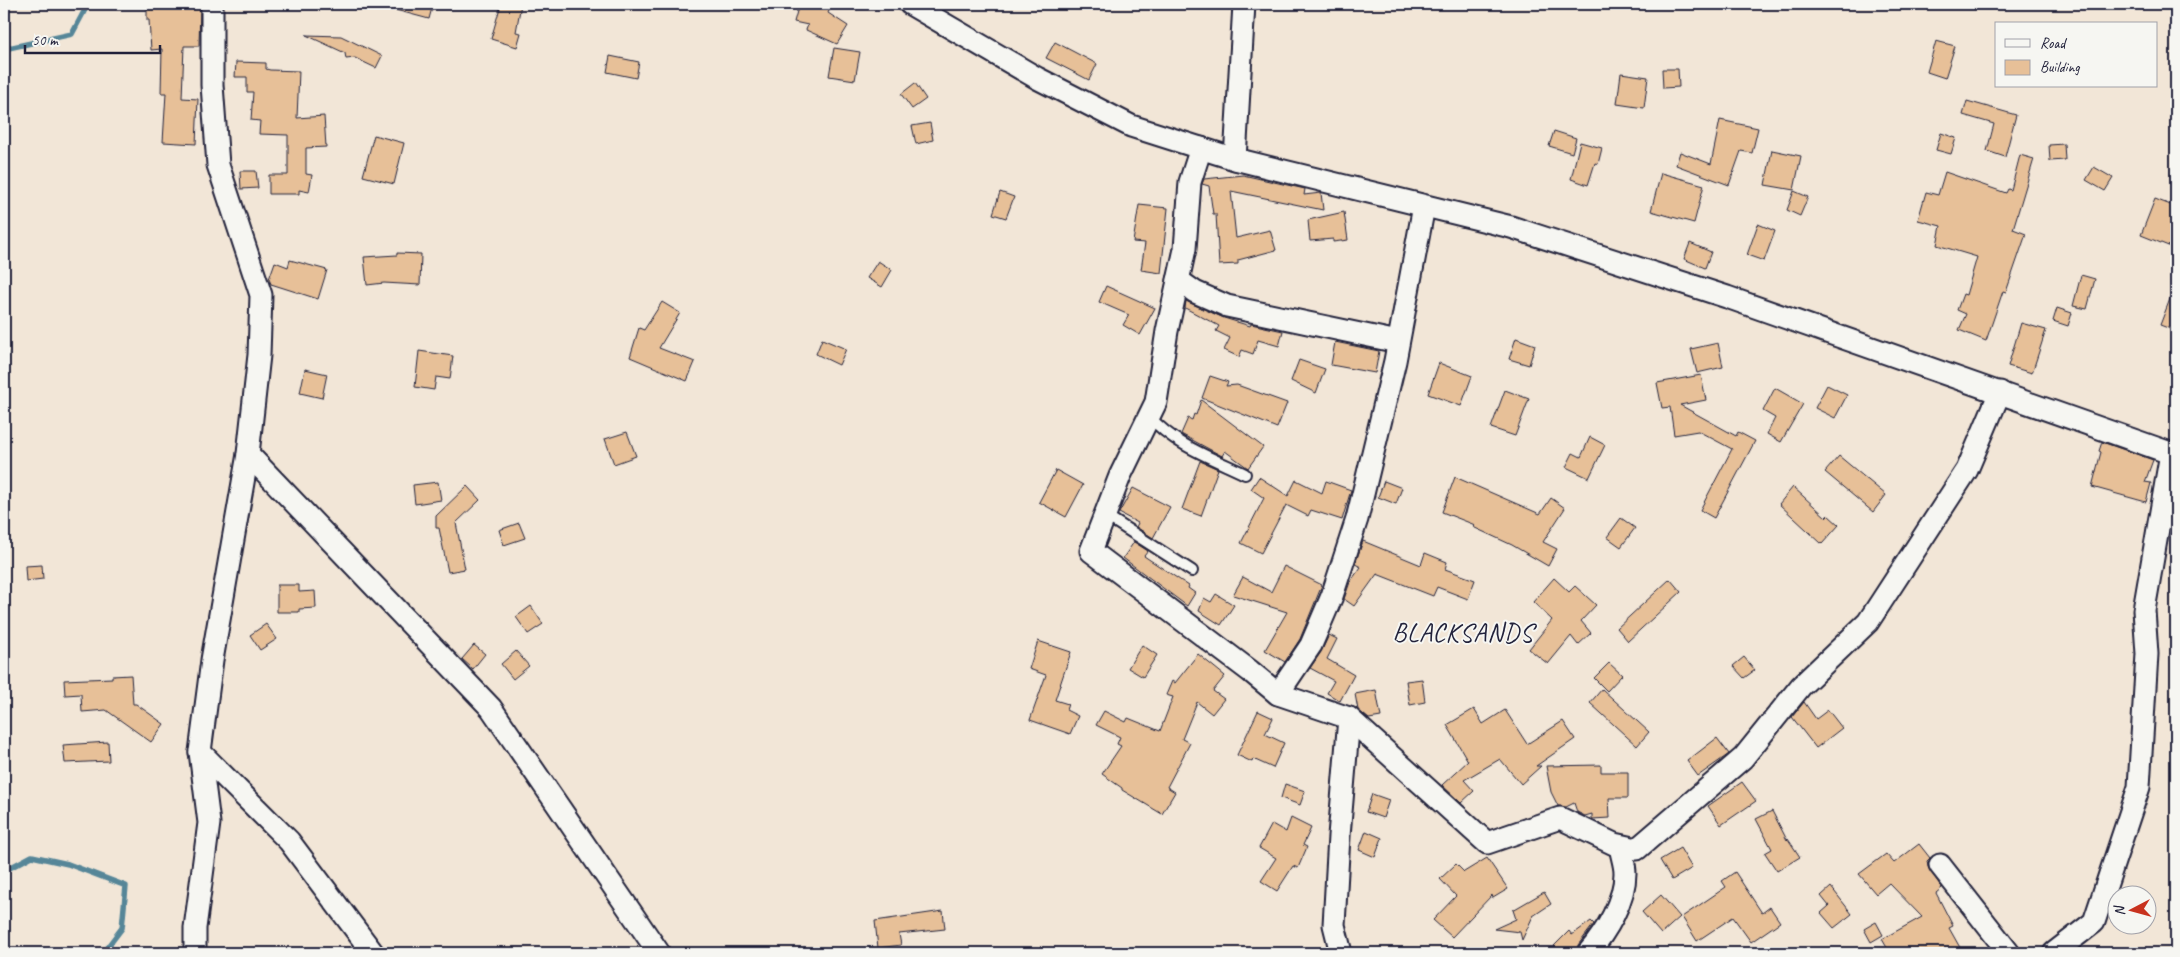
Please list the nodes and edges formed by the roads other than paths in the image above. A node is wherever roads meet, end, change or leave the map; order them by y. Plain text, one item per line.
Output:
1 (212, 4) edge
2 (910, 4) edge
3 (1244, 4) edge
4 (1201, 148) junction
5 (1234, 158) junction
6 (1424, 206) junction
7 (1178, 280) junction
8 (1398, 342) junction
9 (2000, 392) junction
10 (1149, 416) junction
11 (248, 454) junction
12 (2174, 454) edge
13 (1245, 474) dead end
14 (1105, 515) junction
15 (1192, 571) dead end
16 (1278, 694) junction
17 (1349, 718) junction
18 (200, 752) junction
19 (1620, 846) junction
20 (1940, 865) dead end
21 (194, 953) edge
22 (372, 953) edge
23 (659, 953) edge
24 (1341, 953) edge
25 (1588, 953) edge
26 (2009, 953) edge
27 (2054, 953) edge

1 - 11 street
2 - 4 street
3 - 5 street
4 - 5 street
4 - 7 street
5 - 6 street
6 - 8 street
6 - 9 street
7 - 8 street
7 - 10 street
8 - 16 street
9 - 12 street
9 - 19 street
10 - 13 lane
10 - 14 street
11 - 18 street
11 - 23 street
12 - 27 street
14 - 15 lane
14 - 16 street
16 - 17 street
17 - 19 street
17 - 24 street
18 - 21 street
18 - 22 street
19 - 25 street
20 - 26 street

